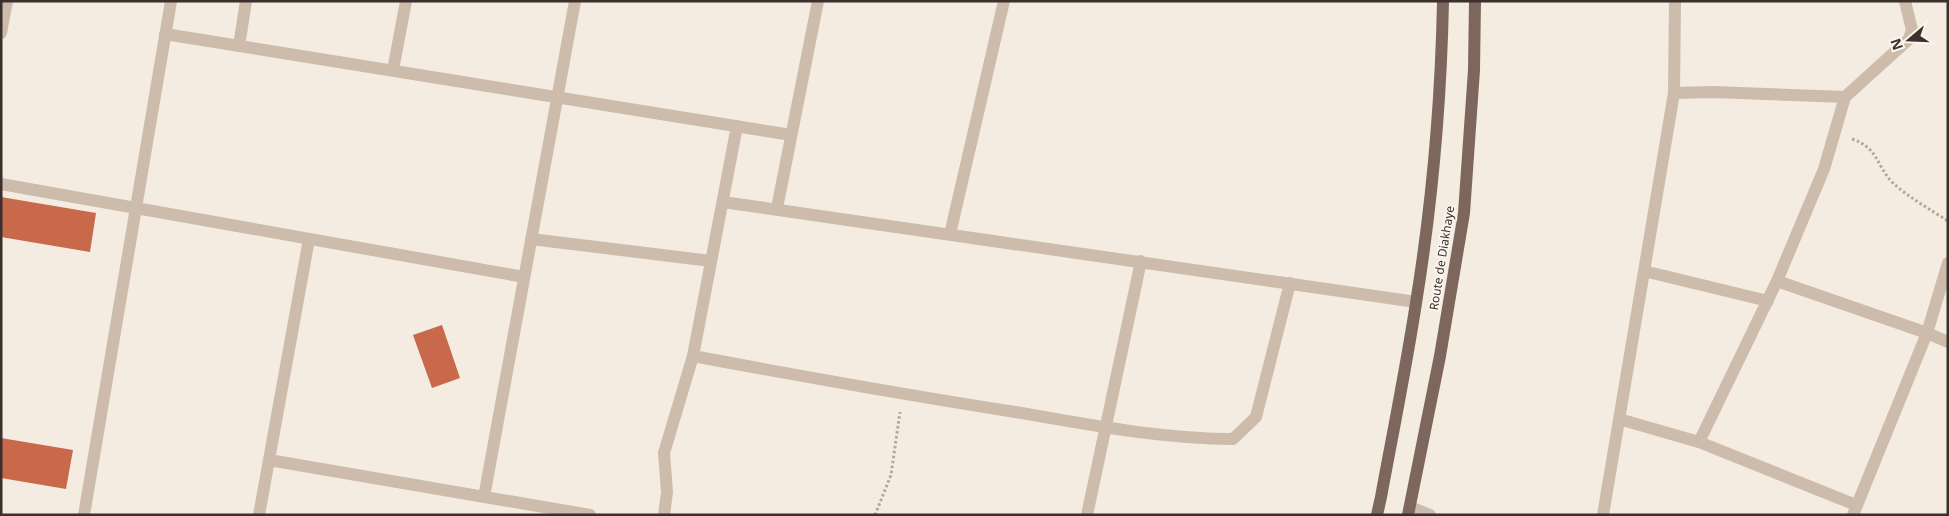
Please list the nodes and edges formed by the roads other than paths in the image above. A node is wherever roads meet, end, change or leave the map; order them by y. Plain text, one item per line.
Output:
1 (7, 1) edge
2 (171, 1) edge
3 (246, 1) edge
4 (406, 1) edge
5 (575, 1) edge
6 (818, 1) edge
7 (1004, 1) edge
8 (1443, 1) edge
9 (1475, 1) edge
10 (1675, 1) edge
11 (1905, 1) edge
12 (1, 33) edge
13 (165, 34) junction
14 (238, 46) junction
15 (393, 70) junction
16 (1674, 93) junction
17 (557, 96) junction
18 (1845, 97) junction
19 (737, 126) junction
20 (791, 134) junction
21 (1, 184) edge
22 (723, 202) junction
23 (136, 208) junction
24 (776, 208) junction
25 (950, 234) junction
26 (309, 238) junction
27 (531, 240) junction
28 (711, 261) junction
29 (1141, 261) junction
30 (1948, 264) edge
31 (1644, 271) junction
32 (524, 277) junction
33 (1777, 281) junction
34 (1290, 283) junction
35 (1768, 301) junction
36 (1416, 302) junction
37 (1927, 333) junction
38 (1948, 342) edge
39 (693, 356) junction
40 (1619, 419) junction
41 (1106, 427) junction
42 (1699, 442) junction
43 (269, 460) junction
44 (484, 497) junction
45 (1855, 510) edge
46 (1409, 511) edge
47 (84, 515) edge
48 (259, 515) edge
49 (590, 515) edge
50 (664, 515) edge
51 (1087, 515) edge
52 (1377, 515) edge
53 (1430, 515) edge
54 (1603, 515) edge

1 - 12 street
2 - 13 street
3 - 14 street
4 - 15 street
5 - 17 street
6 - 20 street
7 - 25 street
8 - 36 main road, Route de Diakhaye
9 - 46 main road, Route de Diakhaye
10 - 16 street
11 - 18 street
13 - 14 street
13 - 23 street
14 - 15 street
15 - 17 street
16 - 18 street
16 - 31 street
17 - 19 street
17 - 27 street
18 - 33 street
19 - 20 street
19 - 22 street
20 - 24 street
21 - 23 street
22 - 24 street
22 - 28 street
23 - 26 street
23 - 47 street
24 - 25 street
25 - 29 street
26 - 32 street
26 - 43 street
27 - 28 street
27 - 32 street
28 - 39 street
29 - 34 street
29 - 41 street
30 - 37 street
31 - 35 street
31 - 40 street
32 - 44 street
33 - 35 street
33 - 37 street
34 - 36 street
34 - 41 street
35 - 42 street
36 - 52 main road, Route de Diakhaye
37 - 38 street
37 - 45 street
39 - 41 street
39 - 50 street
40 - 42 street
40 - 54 street
41 - 51 street
42 - 45 street
43 - 44 street
43 - 48 street
44 - 49 street
46 - 53 street

